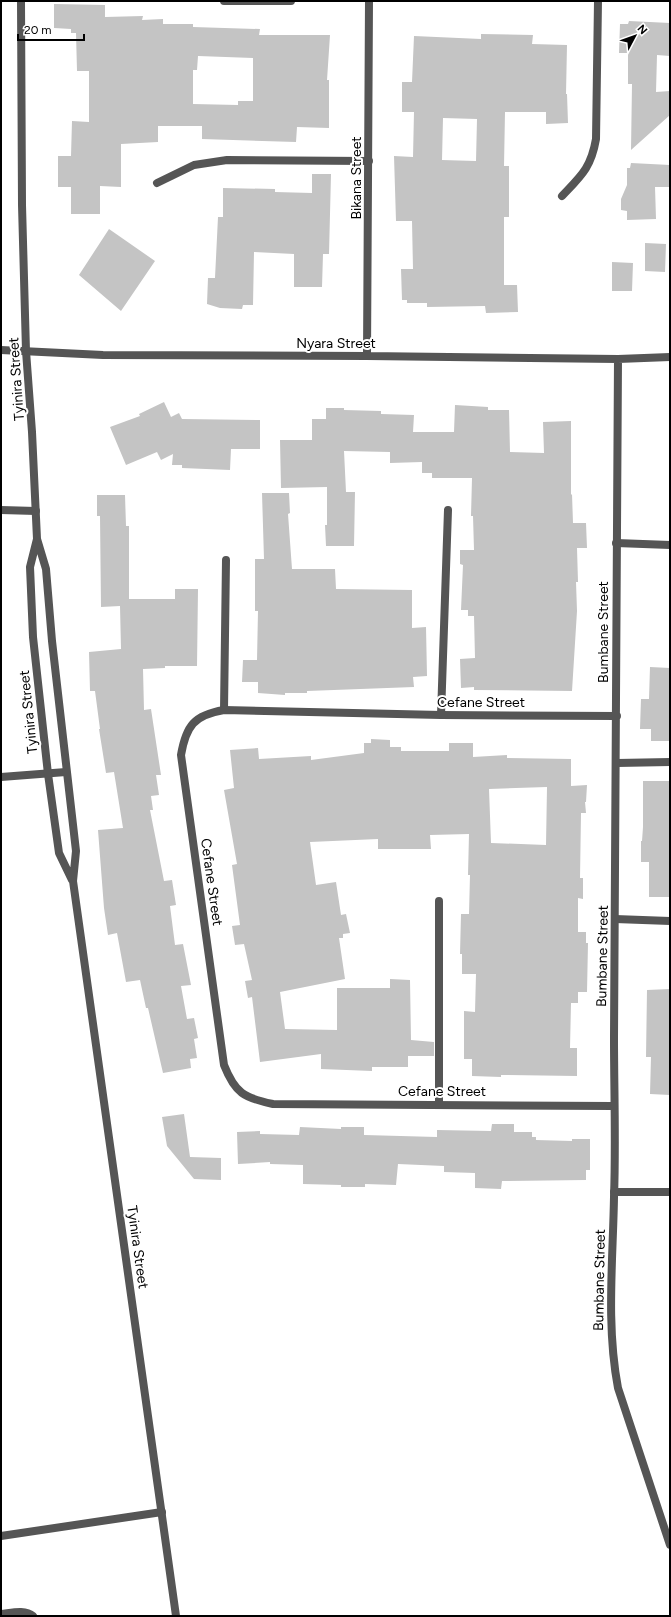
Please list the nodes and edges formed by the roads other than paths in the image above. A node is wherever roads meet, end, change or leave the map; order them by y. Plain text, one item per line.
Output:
1 (21, 1) edge
2 (224, 1) edge
3 (291, 1) edge
4 (369, 1) edge
5 (598, 1) edge
6 (369, 161) junction
7 (157, 183) dead end
8 (562, 196) dead end
9 (1, 350) edge
10 (26, 351) junction
11 (367, 356) junction
12 (670, 357) edge
13 (618, 359) junction
14 (1, 510) edge
15 (448, 510) dead end
16 (36, 511) junction
17 (37, 539) junction
18 (616, 543) junction
19 (670, 545) edge
20 (226, 560) dead end
21 (224, 710) junction
22 (441, 715) junction
23 (617, 716) junction
24 (670, 762) edge
25 (617, 763) junction
26 (66, 772) junction
27 (48, 774) junction
28 (1, 778) edge
29 (72, 881) junction
30 (439, 902) dead end
31 (615, 919) junction
32 (670, 921) edge
33 (439, 1104) junction
34 (613, 1106) junction
35 (614, 1192) junction
36 (670, 1192) edge
37 (162, 1512) junction
38 (1, 1536) edge
39 (670, 1545) edge
40 (1, 1614) edge
41 (33, 1616) edge
42 (176, 1616) edge

1 - 10 street, Tyinira Street
2 - 3 street
4 - 6 street, Bikana Street
5 - 8 street
6 - 7 street
6 - 11 street, Bikana Street
9 - 10 street, Nyara Street
10 - 11 street, Nyara Street
10 - 16 street, Tyinira Street
11 - 13 street, Nyara Street
12 - 13 street, Nyara Street
13 - 18 street, Bumbane Street
14 - 16 street
15 - 22 street
16 - 17 street, Tyinira Street
17 - 26 street, Tyinira Street
17 - 27 street, Tyinira Street
18 - 19 street
18 - 23 street, Bumbane Street
20 - 21 street
21 - 22 street, Cefane Street
21 - 33 street, Cefane Street
22 - 23 street, Cefane Street
23 - 25 street, Bumbane Street
24 - 25 street
25 - 31 street, Bumbane Street
26 - 27 street
26 - 29 street, Tyinira Street
27 - 28 street
27 - 29 street, Tyinira Street
29 - 37 street, Tyinira Street
30 - 33 street
31 - 32 street
31 - 34 street, Bumbane Street
33 - 34 street, Cefane Street
34 - 35 street, Bumbane Street
35 - 36 street
35 - 39 street, Bumbane Street
37 - 38 street
37 - 42 street, Tyinira Street
40 - 41 street

